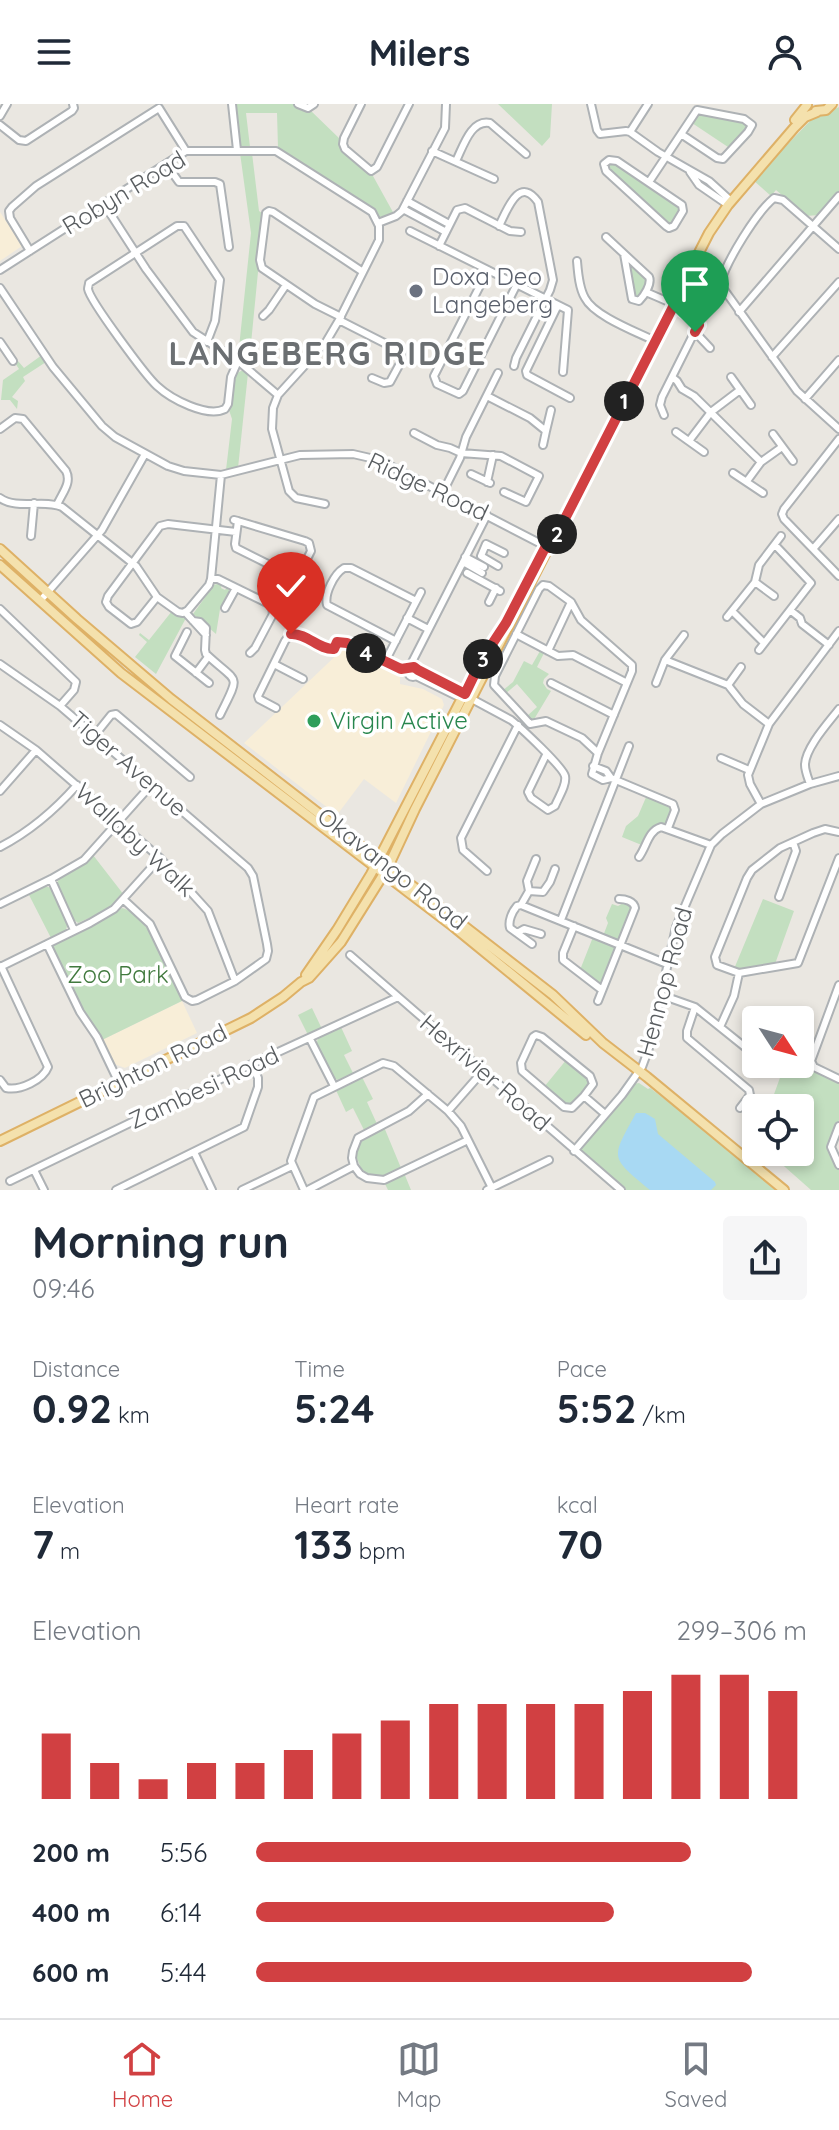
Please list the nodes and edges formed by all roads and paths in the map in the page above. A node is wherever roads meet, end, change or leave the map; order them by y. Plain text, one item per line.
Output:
1 (7, 104) edge
2 (73, 104) edge
3 (232, 104) edge
4 (298, 104) edge
5 (314, 104) edge
6 (361, 104) edge
7 (409, 104) edge
8 (446, 104) edge
9 (591, 104) edge
10 (648, 104) edge
11 (807, 104) edge
12 (834, 105) edge
13 (161, 106) edge
14 (817, 112) junction
15 (0, 116) edge
16 (0, 125) edge
17 (630, 132) junction
18 (681, 134) junction
19 (237, 150) junction
20 (186, 151) junction
21 (432, 151) junction
22 (526, 154) dead end
23 (666, 156) junction
24 (456, 161) junction
25 (166, 164) junction
26 (494, 179) dead end
27 (649, 182) junction
28 (839, 196) edge
29 (407, 201) junction
30 (727, 201) junction
31 (104, 204) junction
32 (403, 209) junction
33 (378, 223) junction
34 (449, 224) junction
35 (499, 226) junction
36 (813, 227) junction
37 (410, 231) dead end
38 (446, 232) junction
39 (521, 232) dead end
40 (606, 237) dead end
41 (439, 246) junction
42 (229, 247) dead end
43 (839, 249) edge
44 (30, 251) junction
45 (135, 252) junction
46 (624, 254) junction
47 (577, 261) dead end
48 (0, 270) edge
49 (488, 270) junction
50 (363, 272) junction
51 (839, 282) edge
52 (517, 284) junction
53 (286, 285) junction
54 (0, 288) edge
55 (646, 292) junction
56 (546, 298) junction
57 (558, 305) junction
58 (675, 306) junction
59 (739, 312) junction
60 (263, 316) dead end
61 (340, 318) junction
62 (697, 328) junction
63 (653, 340) junction
64 (0, 342) edge
65 (207, 342) junction
66 (710, 348) dead end
67 (772, 357) junction
68 (839, 360) edge
69 (13, 361) dead end
70 (238, 361) junction
71 (514, 366) dead end
72 (563, 372) dead end
73 (498, 373) dead end
74 (672, 377) junction
75 (731, 377) dead end
76 (372, 378) dead end
77 (740, 390) junction
78 (278, 395) junction
79 (487, 396) junction
80 (570, 398) dead end
81 (805, 399) junction
82 (751, 405) dead end
83 (551, 410) dead end
84 (711, 412) junction
85 (664, 415) dead end
86 (0, 429) edge
87 (839, 429) edge
88 (546, 431) junction
89 (676, 432) dead end
90 (414, 433) dead end
91 (773, 434) dead end
92 (839, 439) edge
93 (689, 441) junction
94 (543, 445) dead end
95 (782, 447) junction
96 (704, 452) dead end
97 (461, 453) junction
98 (145, 454) junction
99 (493, 455) junction
100 (280, 459) junction
101 (793, 461) dead end
102 (761, 462) junction
103 (733, 473) dead end
104 (471, 474) dead end
105 (221, 475) junction
106 (747, 481) junction
107 (443, 492) junction
108 (504, 492) dead end
109 (763, 493) dead end
110 (0, 498) edge
111 (34, 503) junction
112 (325, 504) dead end
113 (57, 505) junction
114 (487, 515) junction
115 (839, 519) edge
116 (215, 528) junction
117 (236, 532) junction
118 (98, 535) junction
119 (31, 536) dead end
120 (781, 536) dead end
121 (775, 545) junction
122 (548, 547) junction
123 (0, 549) edge
124 (813, 549) junction
125 (504, 553) dead end
126 (464, 560) junction
127 (132, 563) junction
128 (0, 565) edge
129 (498, 566) dead end
130 (470, 567) junction
131 (483, 570) junction
132 (839, 576) edge
133 (211, 579) junction
134 (755, 582) junction
135 (236, 588) junction
136 (48, 592) junction
137 (421, 592) dead end
138 (774, 596) dead end
139 (157, 597) junction
140 (40, 601) junction
141 (416, 601) junction
142 (489, 602) dead end
143 (571, 602) junction
144 (225, 608) dead end
145 (0, 609) edge
146 (184, 612) junction
147 (788, 612) junction
148 (407, 618) junction
149 (428, 629) junction
150 (839, 631) edge
151 (187, 632) dead end
152 (516, 634) junction
153 (684, 635) dead end
154 (396, 641) junction
155 (764, 643) junction
156 (829, 645) junction
157 (759, 650) dead end
158 (548, 651) junction
159 (250, 653) dead end
160 (389, 654) dead end
161 (208, 657) junction
162 (665, 660) junction
163 (0, 664) edge
164 (274, 664) junction
165 (741, 667) dead end
166 (411, 670) junction
167 (196, 673) junction
168 (303, 679) dead end
169 (209, 683) dead end
170 (551, 683) dead end
171 (627, 683) junction
172 (656, 683) dead end
173 (728, 685) junction
174 (468, 699) junction
175 (60, 706) junction
176 (276, 708) dead end
177 (839, 709) edge
178 (220, 715) dead end
179 (614, 715) junction
180 (836, 720) edge
181 (769, 724) junction
182 (0, 725) edge
183 (518, 725) junction
184 (95, 735) junction
185 (629, 746) dead end
186 (36, 750) junction
187 (598, 753) junction
188 (546, 755) junction
189 (721, 758) dead end
190 (749, 770) junction
191 (839, 776) edge
192 (190, 777) dead end
193 (614, 779) junction
194 (152, 784) junction
195 (810, 784) junction
196 (77, 785) junction
197 (0, 791) edge
198 (761, 804) junction
199 (119, 822) junction
200 (668, 828) junction
201 (839, 832) edge
202 (793, 842) junction
203 (711, 845) junction
204 (0, 847) edge
205 (639, 857) dead end
206 (160, 858) junction
207 (839, 858) edge
208 (536, 859) dead end
209 (377, 864) junction
210 (555, 869) dead end
211 (386, 871) junction
212 (487, 871) dead end
213 (51, 879) junction
214 (529, 891) junction
215 (779, 897) dead end
216 (619, 899) dead end
217 (124, 900) junction
218 (0, 904) edge
219 (521, 905) junction
220 (561, 920) junction
221 (574, 926) junction
222 (74, 930) junction
223 (517, 933) junction
224 (541, 934) dead end
225 (47, 944) junction
226 (532, 944) dead end
227 (620, 945) junction
228 (350, 955) dead end
229 (667, 964) junction
230 (0, 966) edge
231 (739, 973) junction
232 (235, 981) junction
233 (301, 982) junction
234 (839, 985) edge
235 (602, 990) junction
236 (661, 995) junction
237 (398, 997) junction
238 (598, 1001) dead end
239 (695, 1007) junction
240 (720, 1027) junction
241 (310, 1039) junction
242 (742, 1045) edge
243 (252, 1064) junction
244 (483, 1071) junction
245 (639, 1074) junction
246 (839, 1079) edge
247 (1, 1082) edge
248 (119, 1083) junction
249 (334, 1086) junction
250 (428, 1094) junction
251 (584, 1096) junction
252 (740, 1108) dead end
253 (448, 1111) junction
254 (605, 1114) junction
255 (839, 1126) edge
256 (468, 1140) junction
257 (0, 1141) edge
258 (574, 1151) junction
259 (194, 1152) junction
260 (549, 1160) dead end
261 (839, 1165) edge
262 (292, 1166) junction
263 (354, 1166) junction
264 (34, 1170) junction
265 (10, 1181) dead end
266 (490, 1189) edge
267 (617, 1189) edge
268 (44, 1190) edge
269 (116, 1190) edge
270 (212, 1190) edge
271 (242, 1190) edge
272 (306, 1190) edge
273 (782, 1190) edge

1 - 15 street
2 - 16 street
3 - 19 street
4 - 5 street
6 - 7 street
8 - 21 street
9 - 17 street
10 - 17 street
11 - 14 main road
11 - 30 main road
12 - 14 main road
13 - 20 street
13 - 44 street
14 - 30 main road
17 - 23 street
18 - 18 street
18 - 23 street
19 - 20 street, Robyn Road
19 - 33 street, Robyn Road
20 - 25 street, Robyn Road
21 - 24 street
21 - 29 street
22 - 24 street
23 - 27 street
23 - 30 street
24 - 26 street
25 - 31 street, Robyn Road
25 - 42 street
27 - 27 street
28 - 36 street
29 - 32 street
29 - 34 street
30 - 58 main road
31 - 44 street, Robyn Road
31 - 45 street
32 - 33 street
32 - 38 street
33 - 50 street
34 - 35 street
34 - 38 street
35 - 39 street
35 - 56 street
36 - 43 street
36 - 59 street
36 - 59 street
37 - 41 street
38 - 41 street
40 - 46 street
41 - 49 street
44 - 48 street, Robyn Road
45 - 65 street
45 - 65 street
45 - 70 street
46 - 55 street
46 - 55 street
47 - 63 street
49 - 52 street
49 - 52 street
50 - 53 street
50 - 61 street
51 - 67 street
52 - 56 street
53 - 60 street
53 - 61 street
54 - 98 street, Ridge Road
55 - 58 street
56 - 57 street
56 - 71 street
57 - 72 street
57 - 80 street
58 - 62 street
58 - 63 main road
59 - 67 street
61 - 76 street
61 - 78 street
62 - 66 street
62 - 74 street
63 - 122 main road
64 - 69 street
65 - 70 street
67 - 81 street
68 - 81 street
70 - 78 street
73 - 79 street
74 - 84 street
74 - 85 street
75 - 77 street
77 - 82 street
77 - 84 street
78 - 100 street
79 - 88 street
79 - 97 street
81 - 87 street
83 - 88 street
84 - 93 street
84 - 102 street
86 - 113 street
88 - 94 street
89 - 93 street
90 - 97 street
91 - 95 street
92 - 124 street
93 - 96 street
95 - 101 street
95 - 102 street
97 - 99 street
97 - 107 street
98 - 105 street, Ridge Road
98 - 118 street
99 - 104 street
99 - 108 street
100 - 105 street, Ridge Road
100 - 107 street, Ridge Road
100 - 112 street
102 - 106 street
103 - 106 street
105 - 116 street
106 - 109 street
107 - 114 street, Ridge Road
110 - 111 street
111 - 113 street
111 - 119 street
113 - 118 street
114 - 122 street, Ridge Road
114 - 126 street
115 - 124 street
116 - 117 street
116 - 127 street
116 - 133 street
117 - 117 street
118 - 127 street
118 - 136 street
120 - 121 street
121 - 134 street
121 - 147 street
122 - 174 main road
123 - 136 main road, Okavango Road
124 - 132 street
125 - 131 street
126 - 130 street
126 - 149 street
127 - 139 street
127 - 139 street
128 - 140 main road, Okavango Road
129 - 131 street
130 - 131 street
130 - 131 street
131 - 142 street
133 - 135 street
133 - 146 street
134 - 138 street
134 - 155 street
135 - 144 street
135 - 159 street
136 - 140 street
136 - 209 main road, Okavango Road
137 - 141 street
139 - 146 street
140 - 209 main road, Okavango Road
141 - 148 street
141 - 154 street
143 - 152 street
143 - 158 street
143 - 171 street
145 - 175 street
146 - 161 street
147 - 155 street
147 - 156 street
148 - 149 street
148 - 154 street
149 - 166 street
150 - 156 street
151 - 167 street
152 - 158 street
152 - 187 street
153 - 162 street
154 - 160 street
155 - 157 street
156 - 181 street
158 - 171 street
161 - 167 street
161 - 178 street
162 - 172 street
162 - 173 street
163 - 175 street, Tiger Avenue
164 - 166 street
164 - 168 street
164 - 176 street
165 - 173 street
166 - 174 street
167 - 169 street
170 - 179 street
171 - 179 street
173 - 181 street
174 - 183 street
174 - 209 main road, Brighton Road
174 - 211 main road, Brighton Road
175 - 184 street, Tiger Avenue
177 - 180 street
179 - 187 street
180 - 195 street
181 - 190 street
182 - 186 street, Wallaby Walk
183 - 188 street
183 - 212 street
184 - 192 street
184 - 194 street, Tiger Avenue
185 - 193 street
186 - 196 street, Wallaby Walk
186 - 197 street
187 - 193 street
188 - 188 street
189 - 190 street
190 - 198 street
191 - 195 street, Hennop Road
193 - 200 street
193 - 220 street
194 - 199 street
194 - 232 street, Tiger Avenue
195 - 198 street, Hennop Road
196 - 199 street, Wallaby Walk
196 - 204 street
198 - 203 street, Hennop Road
199 - 206 street, Wallaby Walk
199 - 213 street
200 - 203 street
200 - 205 street
201 - 202 street
202 - 215 street
202 - 231 street
203 - 229 street, Hennop Road
206 - 217 street
206 - 232 street, Wallaby Walk
207 - 231 street
208 - 214 street
209 - 211 main road, Okavango Road
209 - 233 main road, Brighton Road
210 - 214 street
211 - 233 main road, Brighton Road
211 - 245 main road, Okavango Road
213 - 218 street
213 - 222 street
214 - 219 street
216 - 227 street
217 - 222 street
217 - 232 street
219 - 220 street
219 - 223 street
220 - 221 street
221 - 227 street
221 - 235 street
222 - 225 street
223 - 224 street
223 - 226 street
225 - 230 street
225 - 248 street
227 - 229 street
227 - 235 street
228 - 237 street, Hexrivier Road
229 - 236 street, Hennop Road
230 - 247 street
231 - 240 street
233 - 248 main road, Brighton Road
234 - 246 street
235 - 238 street
236 - 239 street
236 - 245 street, Hennop Road
237 - 241 street, Zambesi Road
237 - 244 street, Hexrivier Road
239 - 240 street
239 - 252 street
240 - 242 street
241 - 243 street, Zambesi Road
241 - 249 street
243 - 259 street
243 - 264 street, Zambesi Road
244 - 253 street
244 - 258 street, Hexrivier Road
245 - 254 street, Hennop Road
245 - 273 main road, Okavango Road
248 - 257 main road, Brighton Road
249 - 250 street
249 - 262 street
250 - 253 street
250 - 263 street
251 - 251 street
251 - 254 street
253 - 256 street
254 - 258 street, Hennop Road
255 - 261 street
256 - 263 street
256 - 266 street
258 - 267 street, Hexrivier Road
259 - 269 street
259 - 270 street
260 - 266 street
262 - 271 street
262 - 272 street
263 - 272 street
264 - 265 street, Zambesi Road
264 - 268 street

